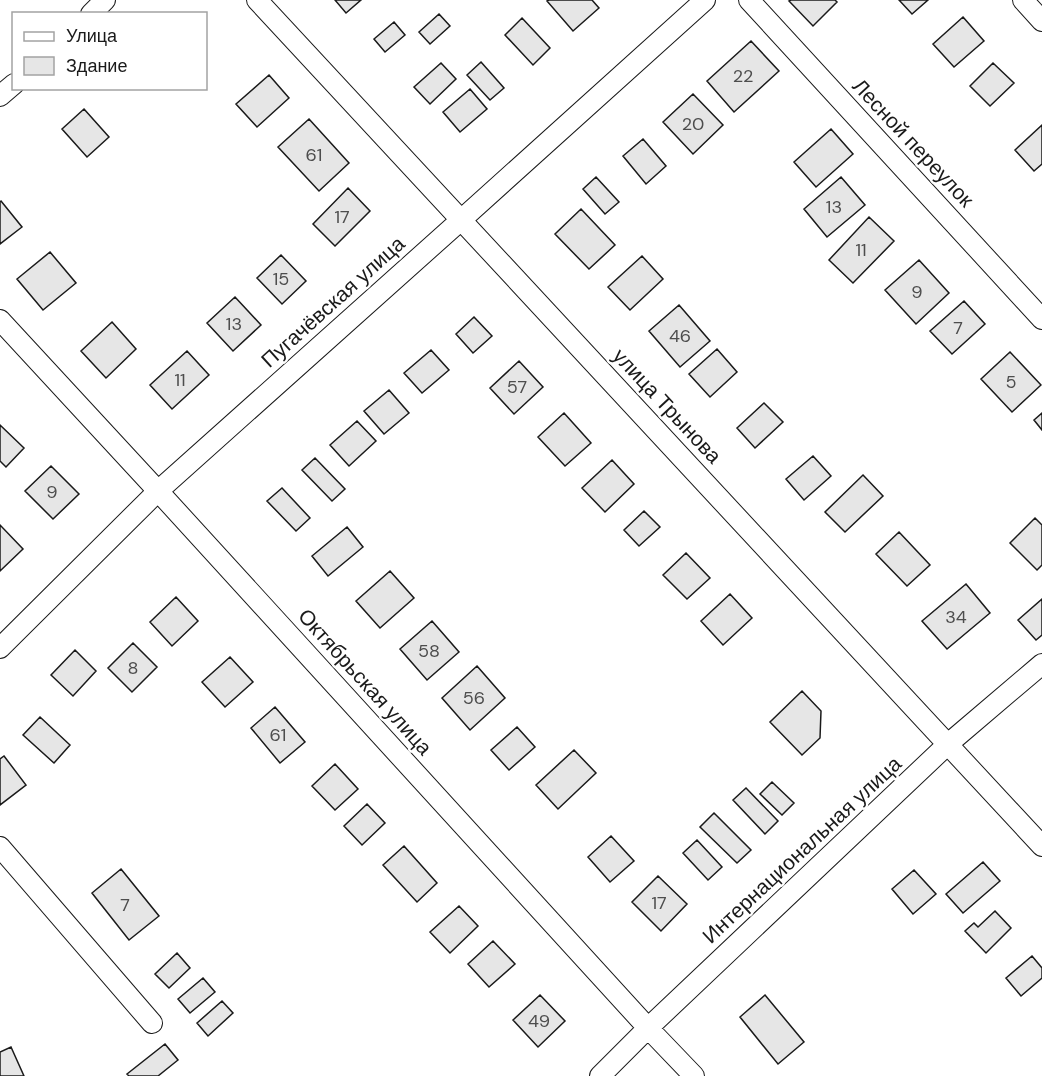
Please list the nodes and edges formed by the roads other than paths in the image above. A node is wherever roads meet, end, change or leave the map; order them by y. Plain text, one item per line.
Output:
1 (105, 0) edge
2 (257, 0) edge
3 (705, 0) edge
4 (749, 0) edge
5 (1023, 0) edge
6 (92, 12) edge
7 (1042, 21) edge
8 (12, 86) edge
9 (0, 96) edge
10 (461, 220) junction
11 (1042, 319) edge
12 (0, 320) edge
13 (158, 491) junction
14 (0, 648) edge
15 (1042, 664) edge
16 (948, 744) junction
17 (1042, 846) edge
18 (0, 847) edge
19 (152, 1023) dead end
20 (648, 1028) junction
21 (600, 1076) edge
22 (694, 1076) edge

1 - 6 street
2 - 10 street, улица Трынова
3 - 10 street, Пугачёвская улица
4 - 11 street, Лесной переулок
5 - 7 street
8 - 9 street
10 - 13 street, Пугачёвская улица
10 - 16 street, улица Трынова
12 - 13 street, Октябрьская улица
13 - 14 street, Пугачёвская улица
13 - 20 street, Октябрьская улица
15 - 16 street, Интернациональная улица
16 - 17 street, улица Трынова
16 - 20 street, Интернациональная улица
18 - 19 street
20 - 21 street, Интернациональная улица
20 - 22 street, Октябрьская улица

